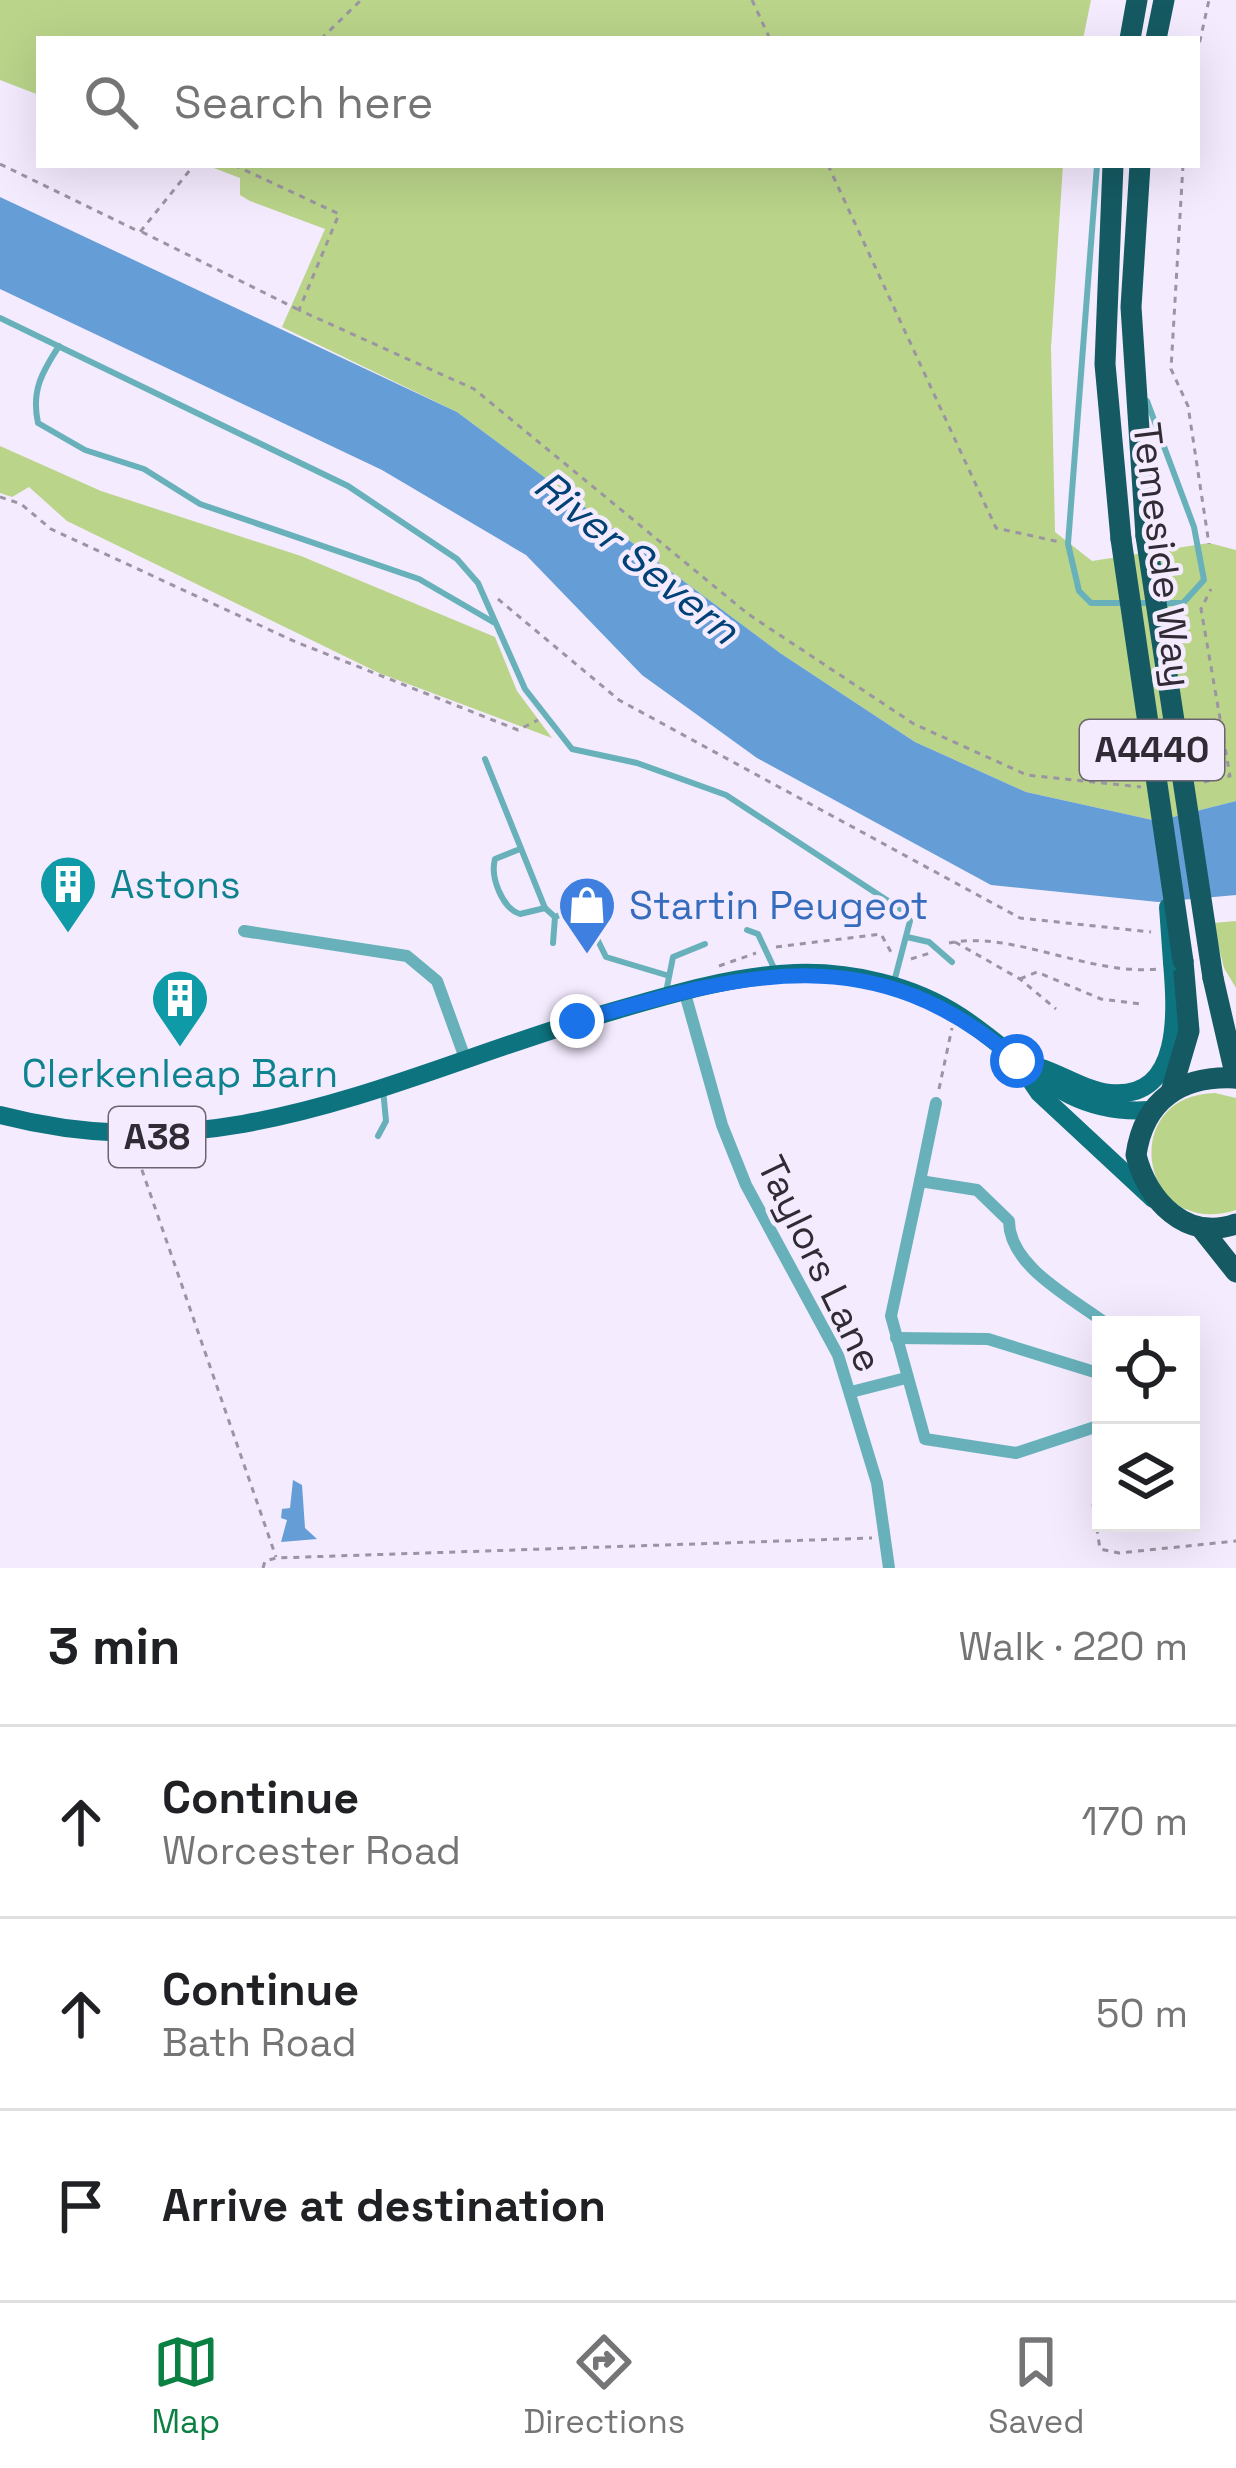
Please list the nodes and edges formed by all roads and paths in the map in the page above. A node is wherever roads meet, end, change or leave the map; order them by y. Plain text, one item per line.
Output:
1 (361, 0) edge
2 (752, 0) edge
3 (1136, 0) edge
4 (1164, 0) edge
5 (1209, 0) edge
6 (324, 36) edge
7 (769, 36) edge
8 (1119, 36) edge
9 (1130, 36) edge
10 (1157, 36) edge
11 (1200, 40) edge
12 (0, 164) edge
13 (192, 168) edge
14 (240, 168) edge
15 (829, 168) edge
16 (1097, 168) edge
17 (1114, 168) edge
18 (1140, 168) edge
19 (1183, 168) edge
20 (140, 232) junction
21 (299, 310) junction
22 (0, 318) edge
23 (59, 346) junction
24 (1133, 366) junction
25 (1188, 406) dead end
26 (0, 497) edge
27 (1068, 544) junction
28 (478, 583) junction
29 (496, 624) junction
30 (546, 716) junction
31 (485, 759) dead end
32 (1230, 776) dead end
33 (1198, 783) dead end
34 (1142, 787) dead end
35 (520, 849) junction
36 (544, 908) junction
37 (555, 916) junction
38 (244, 931) dead end
39 (747, 931) dead end
40 (1143, 931) dead end
41 (907, 937) junction
42 (953, 941) dead end
43 (553, 943) dead end
44 (705, 944) dead end
45 (1178, 961) junction
46 (952, 962) dead end
47 (776, 975) junction
48 (1020, 979) junction
49 (893, 986) junction
50 (672, 987) junction
51 (1140, 1004) dead end
52 (1056, 1009) dead end
53 (955, 1012) junction
54 (1219, 1013) junction
55 (1236, 1032) edge
56 (465, 1058) junction
57 (1017, 1061) junction
58 (1236, 1078) edge
59 (382, 1085) junction
60 (1171, 1092) junction
61 (936, 1103) joint
62 (1149, 1110) junction
63 (0, 1115) edge
64 (378, 1136) dead end
65 (134, 1137) junction
66 (920, 1181) junction
67 (1157, 1202) junction
68 (1236, 1224) edge
69 (1201, 1228) junction
70 (1236, 1272) edge
71 (1096, 1316) edge
72 (896, 1338) junction
73 (1092, 1371) edge
74 (906, 1378) junction
75 (851, 1392) junction
76 (1092, 1428) edge
77 (1098, 1532) edge
78 (885, 1537) junction
79 (1236, 1541) edge
80 (276, 1558) junction
81 (263, 1568) edge
82 (889, 1568) edge

1 - 6 path
2 - 7 path
3 - 8 lane
3 - 9 highway
4 - 10 highway
5 - 11 path
12 - 20 path
13 - 20 path
14 - 21 path
15 - 27 path
16 - 27 lane
17 - 45 highway, Temeside Way / A4440, bridge
18 - 24 highway, Temeside Way / A4440
19 - 25 path
20 - 21 path
21 - 34 path
22 - 23 lane
23 - 28 lane
23 - 29 lane
24 - 27 lane
24 - 54 highway, Temeside Way / A4440, bridge
26 - 30 path
28 - 29 lane
28 - 40 path
29 - 30 lane
30 - 41 lane
31 - 35 lane
32 - 33 path
35 - 36 lane
35 - 36 lane
36 - 37 lane
37 - 43 lane
37 - 50 lane
38 - 56 street
39 - 47 lane
41 - 46 lane
41 - 49 lane
42 - 48 path
44 - 50 lane
45 - 57 main road
45 - 60 highway, Temeside Way / A4440
47 - 49 main road, A38
47 - 50 main road, A38
48 - 51 path
48 - 52 path
49 - 53 main road, A38
50 - 56 main road, A38
50 - 75 street, Taylors Lane
53 - 57 main road, A38
53 - 61 path
54 - 55 main road
54 - 58 highway, Temeside Way / A4440
56 - 59 main road, A38
57 - 62 main road, A38
57 - 67 main road, A38
58 - 60 highway
59 - 64 lane
59 - 65 main road, A38
60 - 62 highway
61 - 66 street
62 - 67 highway
63 - 65 main road, A38
65 - 80 path
66 - 71 street
66 - 72 street
67 - 69 highway
68 - 69 highway
69 - 70 highway
72 - 73 street
72 - 74 street
74 - 75 street
74 - 76 street
75 - 78 street, Taylors Lane
77 - 79 path
78 - 80 path
78 - 82 street, Taylors Lane
80 - 81 path

